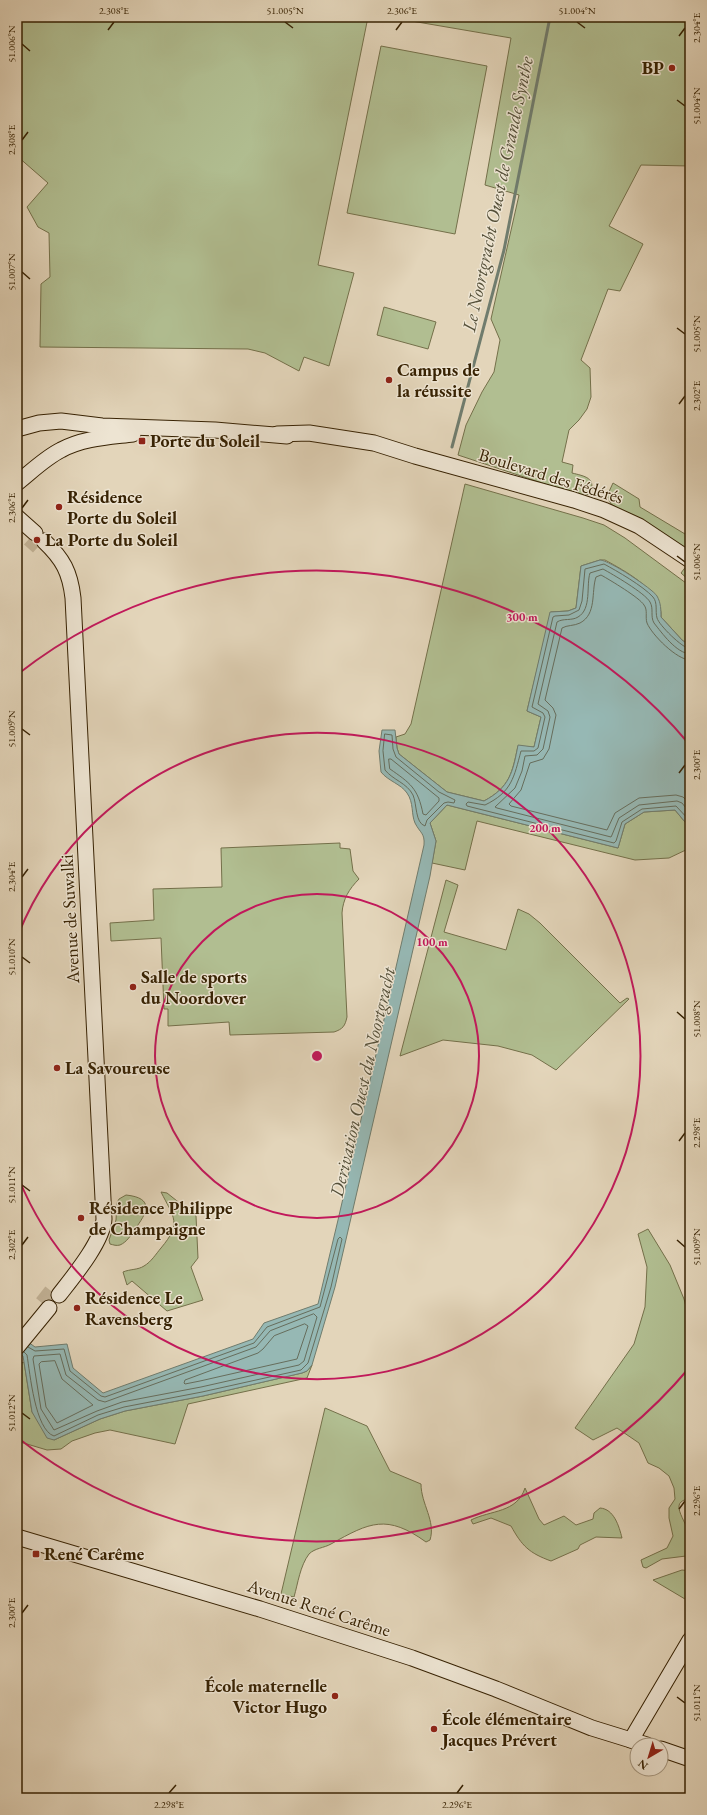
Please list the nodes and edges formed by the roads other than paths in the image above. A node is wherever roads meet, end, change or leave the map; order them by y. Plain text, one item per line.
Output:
1 (17, 429) edge
2 (196, 429) junction
3 (17, 483) edge
4 (17, 517) edge
5 (17, 528) edge
6 (36, 540) junction
7 (690, 560) edge
8 (56, 1292) tunnel mouth
9 (46, 1306) tunnel mouth
10 (19, 1338) edge
11 (17, 1538) edge
12 (690, 1640) edge
13 (633, 1737) edge
14 (629, 1739) edge
15 (669, 1751) edge
16 (690, 1758) edge

1 - 2 street, Boulevard des Fédérés
2 - 3 street, Boulevard des Fédérés
2 - 7 street, Boulevard des Fédérés
4 - 6 street, Avenue de Suwalki
5 - 6 street, Avenue de Suwalki
6 - 8 street, Avenue de Suwalki
9 - 10 street
11 - 14 street, Avenue René Carême
12 - 13 street
15 - 16 street

